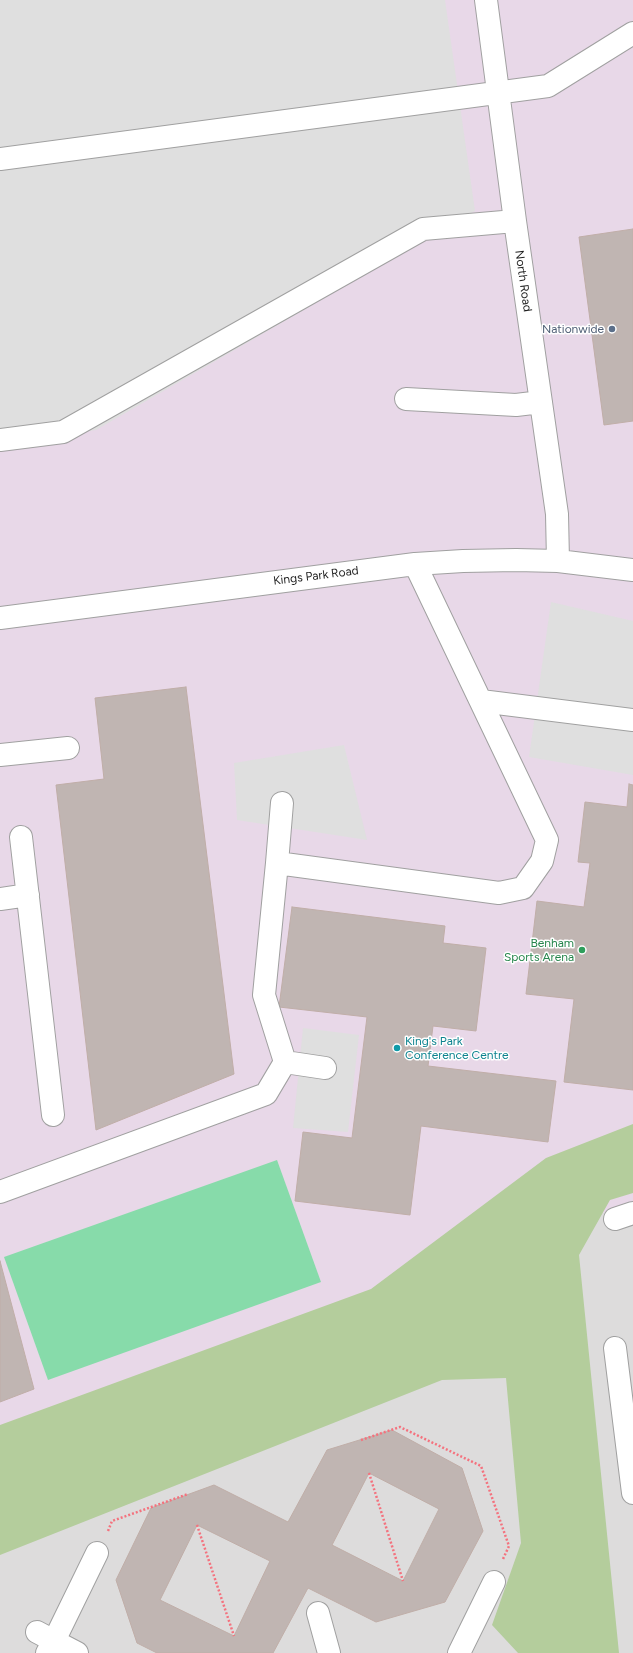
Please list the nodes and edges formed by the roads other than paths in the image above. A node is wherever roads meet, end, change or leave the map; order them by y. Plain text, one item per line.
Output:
1 (486, 0) edge
2 (633, 33) edge
3 (498, 92) junction
4 (0, 158) edge
5 (515, 221) junction
6 (406, 399) dead end
7 (540, 402) junction
8 (0, 440) edge
9 (558, 561) junction
10 (415, 564) junction
11 (633, 570) edge
12 (0, 618) edge
13 (481, 701) junction
14 (633, 720) edge
15 (68, 748) dead end
16 (0, 755) edge
17 (282, 803) dead end
18 (21, 837) dead end
19 (278, 863) junction
20 (28, 895) junction
21 (0, 899) edge
22 (285, 1062) junction
23 (325, 1068) dead end
24 (52, 1115) dead end
25 (0, 1192) edge
26 (615, 1348) dead end
27 (633, 1493) edge
28 (97, 1553) road end
29 (494, 1582) road end
30 (318, 1613) dead end
31 (46, 1642) edge
32 (77, 1653) edge
33 (329, 1653) edge
34 (459, 1653) edge

1 - 3 street, North Road
2 - 3 street
3 - 4 street
3 - 5 street, North Road
5 - 7 street, North Road
5 - 8 street
6 - 7 street
7 - 9 street, North Road
9 - 10 street, Kings Park Road
9 - 11 street, Kings Park Road
10 - 12 street, Kings Park Road
10 - 13 street
13 - 14 street
13 - 19 street
15 - 16 street
17 - 19 street
18 - 20 street
19 - 22 street
20 - 21 street
20 - 24 street
22 - 23 street
22 - 25 street
26 - 27 street
28 - 31 street
29 - 34 street
30 - 33 street
31 - 32 street

